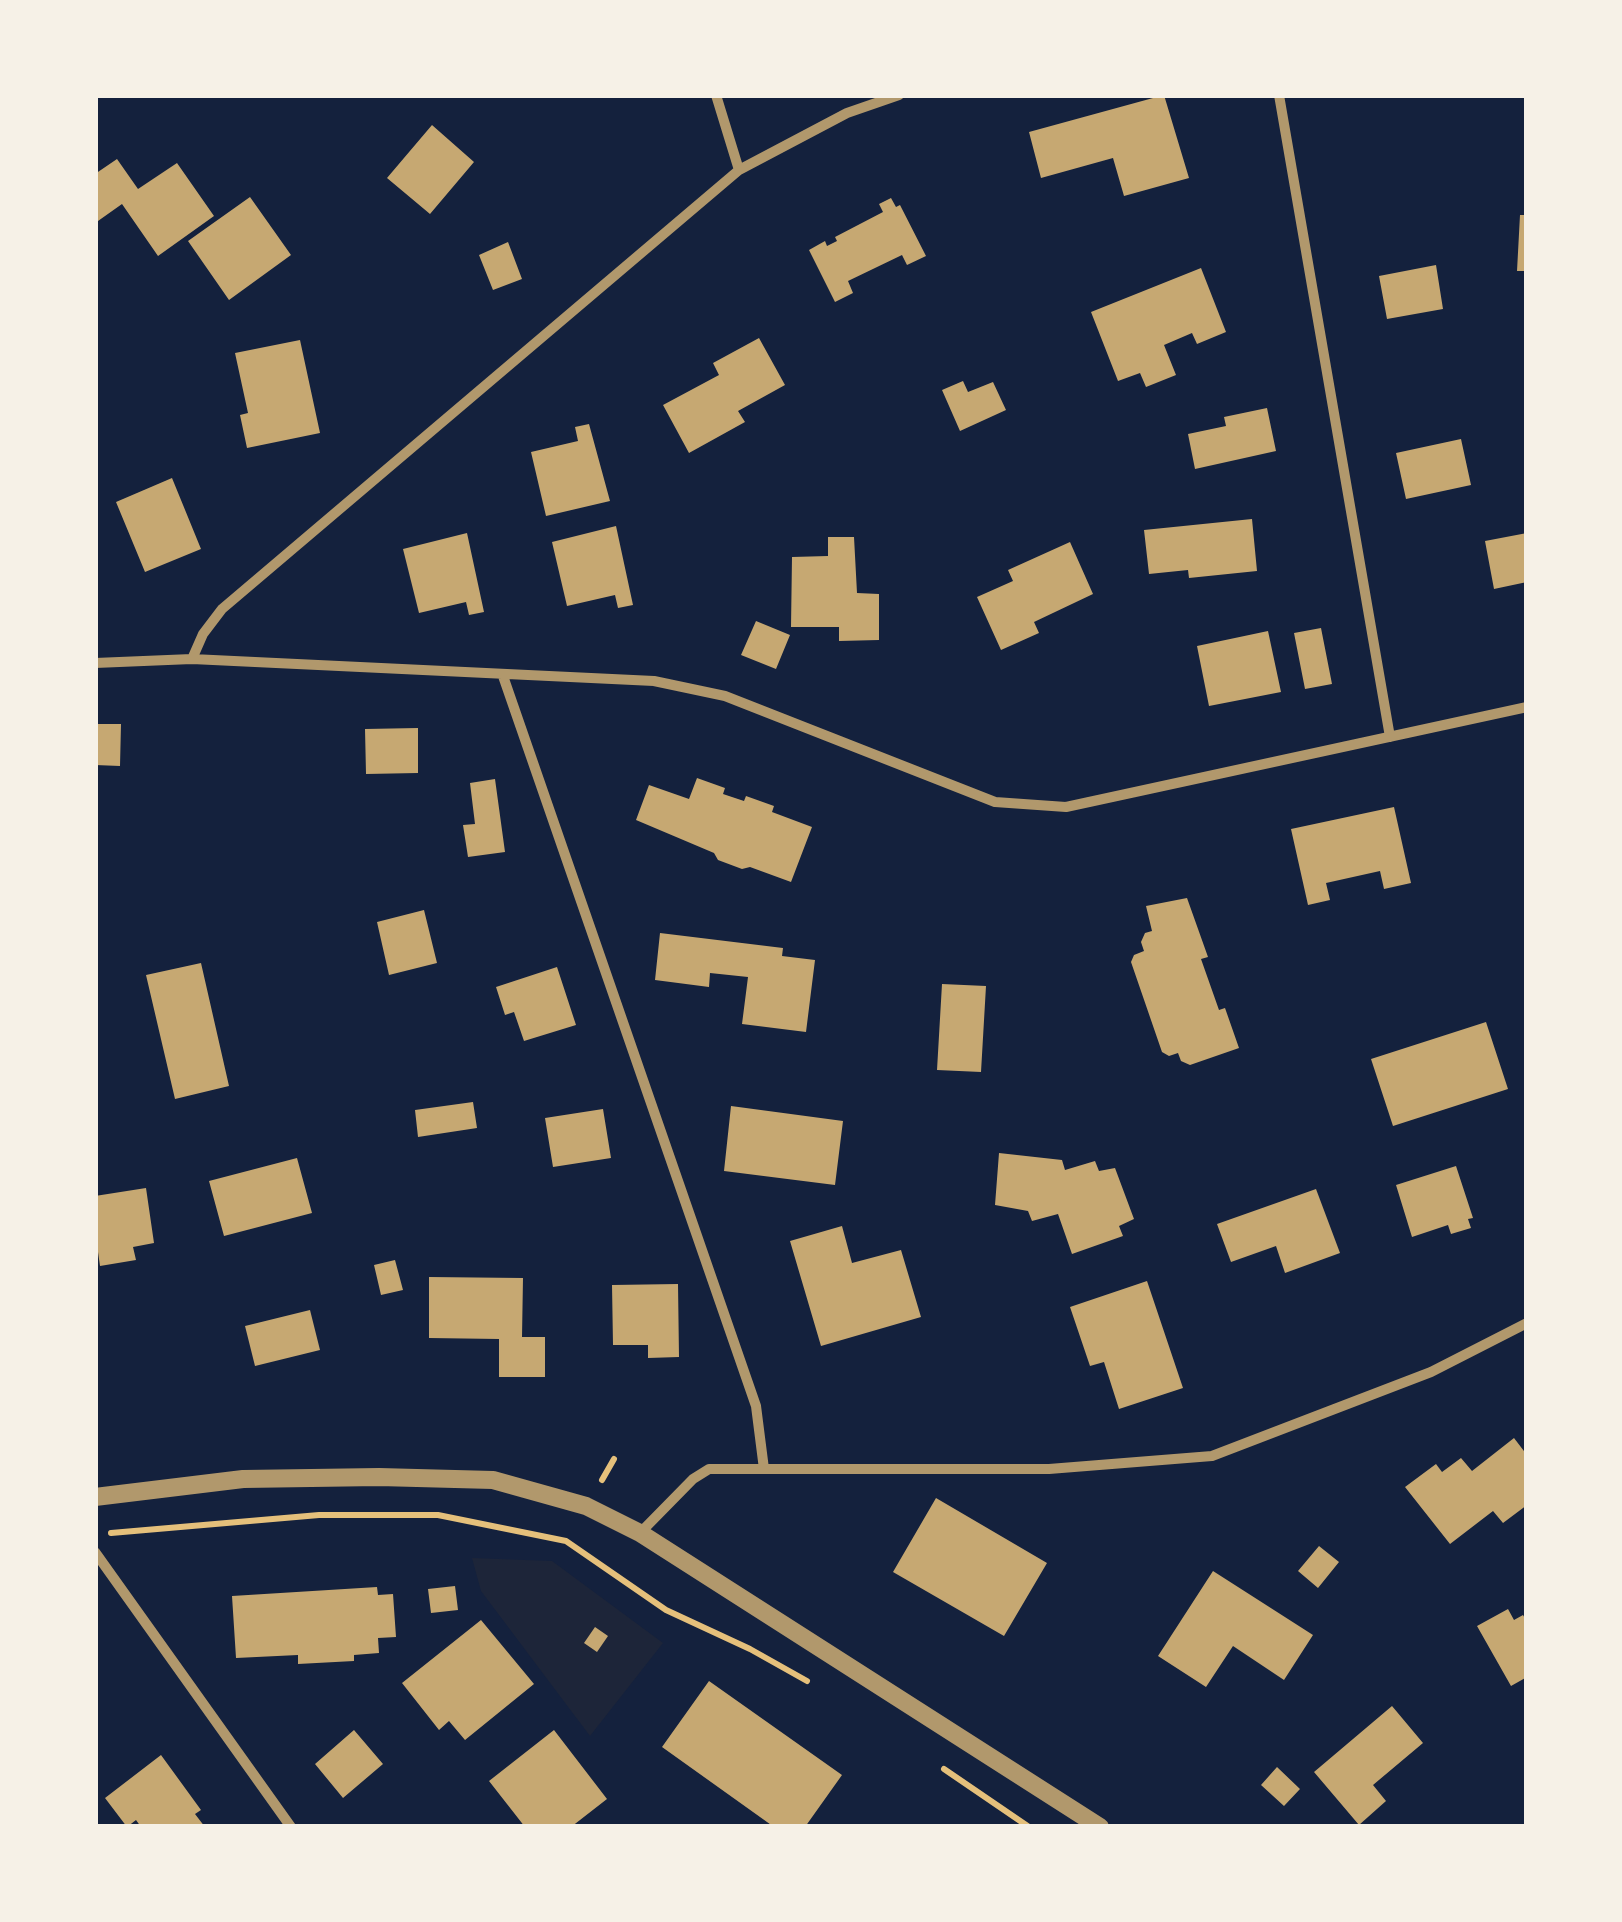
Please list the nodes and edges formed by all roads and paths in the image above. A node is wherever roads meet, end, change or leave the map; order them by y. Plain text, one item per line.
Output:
1 (716, 95) edge
2 (899, 95) edge
3 (1279, 95) edge
4 (740, 170) junction
5 (192, 659) junction
6 (95, 662) edge
7 (502, 676) junction
8 (1527, 707) edge
9 (1390, 737) junction
10 (1527, 1323) edge
11 (764, 1469) junction
12 (95, 1497) edge
13 (640, 1532) junction
14 (95, 1534) edge
15 (95, 1552) edge
16 (816, 1687) dead end
17 (931, 1761) dead end
18 (290, 1827) edge
19 (1029, 1827) edge
20 (1100, 1827) edge

1 - 4 street
2 - 4 street
3 - 9 street
4 - 5 street
5 - 6 street
5 - 7 street
7 - 9 street
7 - 11 street
8 - 9 street
10 - 11 street
11 - 13 street
12 - 13 street
13 - 20 street
14 - 16 path
15 - 18 street
17 - 19 path

